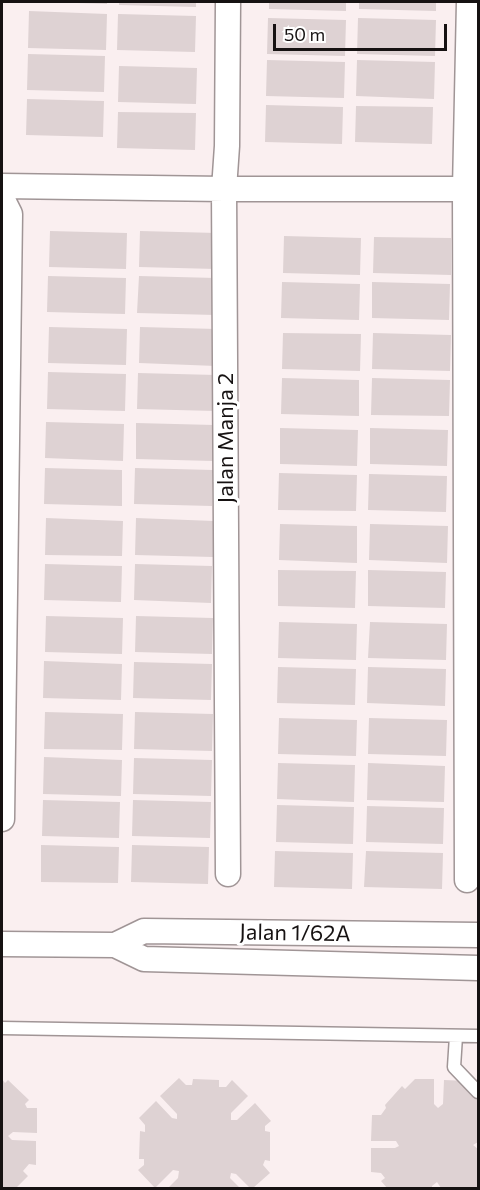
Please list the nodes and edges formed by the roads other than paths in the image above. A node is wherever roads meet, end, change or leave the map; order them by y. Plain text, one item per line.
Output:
1 (228, 2) edge
2 (469, 2) edge
3 (2, 186) edge
4 (224, 189) junction
5 (465, 189) junction
6 (2, 198) edge
7 (2, 819) edge
8 (228, 874) dead end
9 (467, 880) dead end
10 (478, 935) edge
11 (2, 944) edge
12 (114, 945) junction
13 (478, 968) edge
14 (2, 1028) edge
15 (456, 1036) junction
16 (478, 1036) edge
17 (478, 1092) edge

1 - 4 street, Jalan Manja 2
2 - 5 street
3 - 4 street
4 - 5 street
4 - 8 street, Jalan Manja 2
5 - 9 street
6 - 7 street
10 - 12 street, Jalan 1/62A
11 - 12 street, Jalan 1/62A
12 - 13 street, Jalan 1/62A
14 - 15 lane
15 - 16 lane
15 - 17 lane

